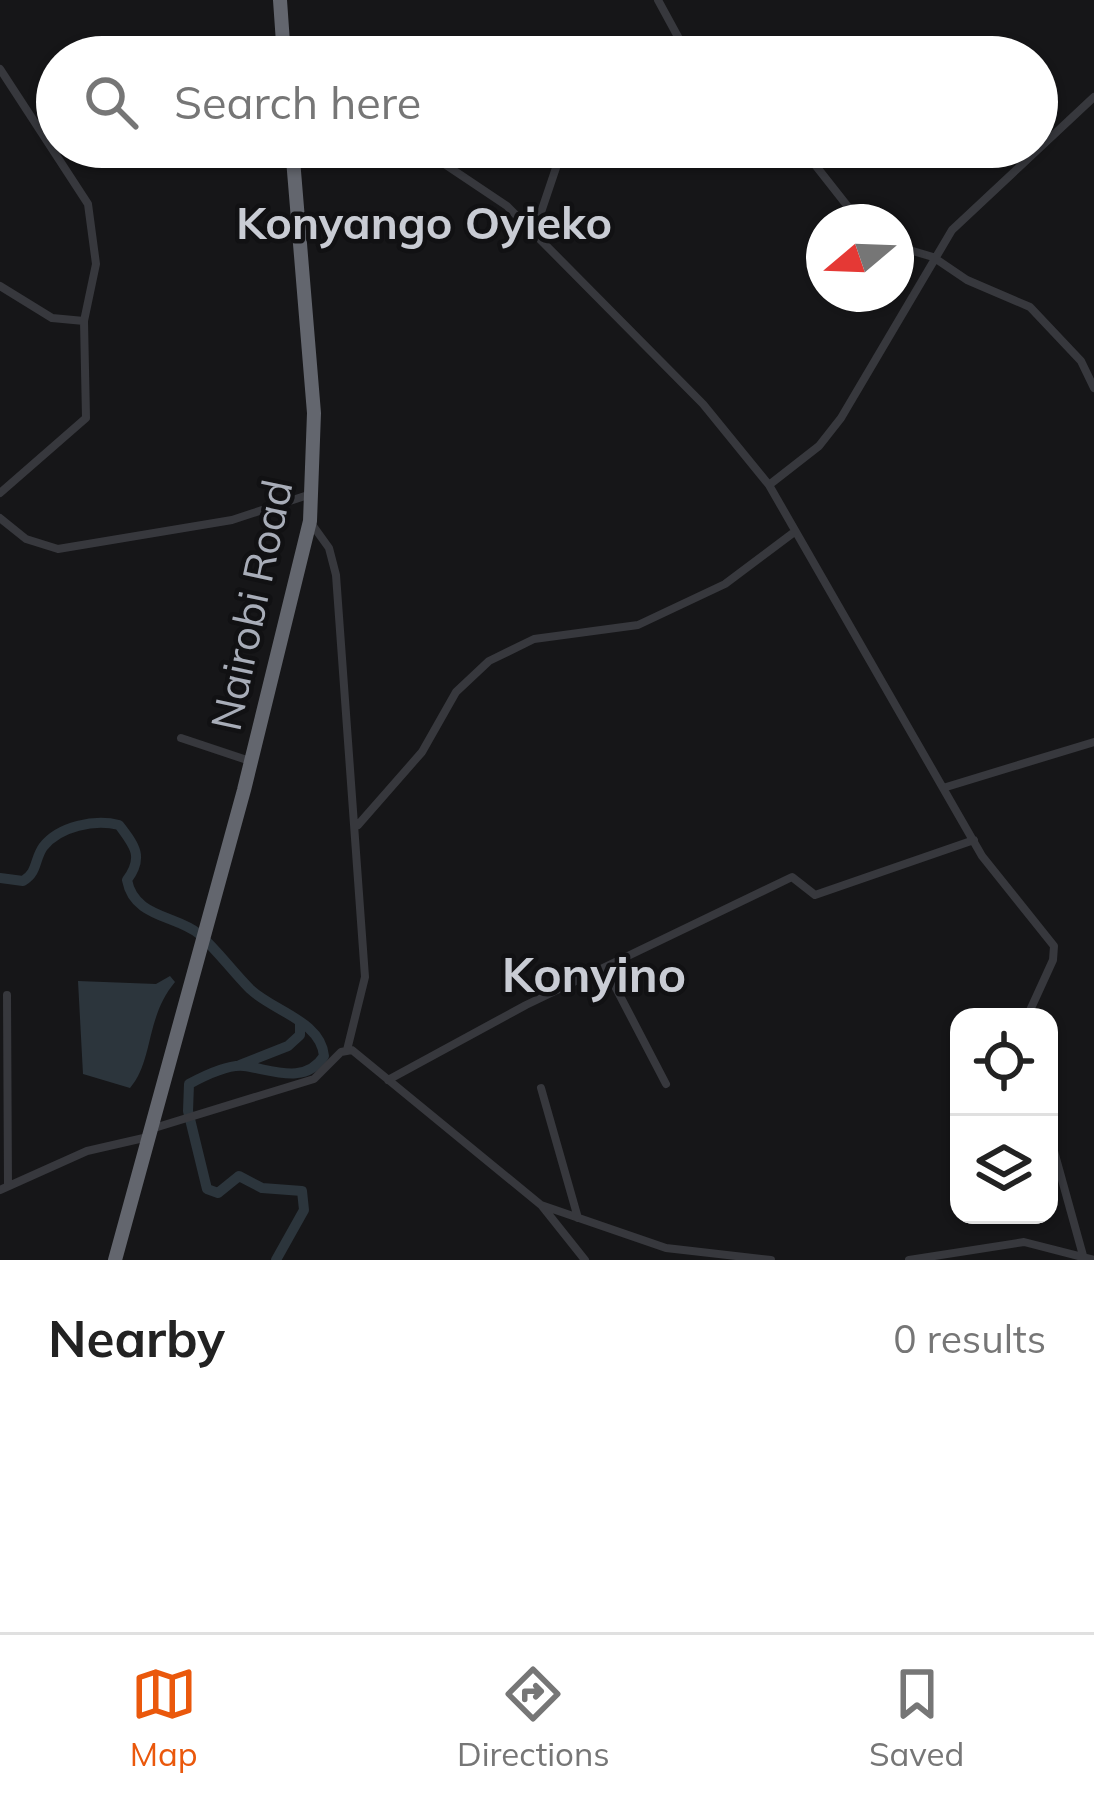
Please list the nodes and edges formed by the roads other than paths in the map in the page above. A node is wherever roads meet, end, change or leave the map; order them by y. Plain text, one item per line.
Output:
1 (280, 0) edge
2 (658, 0) edge
3 (283, 36) edge
4 (678, 36) edge
5 (0, 69) edge
6 (1094, 97) edge
7 (36, 124) edge
8 (1058, 130) edge
9 (65, 168) edge
10 (294, 168) edge
11 (453, 168) edge
12 (556, 168) edge
13 (818, 168) edge
14 (1015, 168) edge
15 (846, 204) edge
16 (534, 232) junction
17 (914, 251) edge
18 (933, 257) junction
19 (0, 286) edge
20 (84, 321) junction
21 (1094, 388) edge
22 (769, 485) junction
23 (0, 493) edge
24 (311, 494) junction
25 (0, 518) edge
26 (310, 521) junction
27 (793, 533) junction
28 (181, 738) dead end
29 (1094, 742) edge
30 (252, 761) junction
31 (943, 788) junction
32 (358, 825) junction
33 (974, 840) junction
34 (606, 969) junction
35 (7, 995) dead end
36 (1031, 1008) edge
37 (347, 1050) junction
38 (388, 1080) dead end
39 (666, 1084) dead end
40 (541, 1088) dead end
41 (148, 1133) junction
42 (1058, 1165) edge
43 (4, 1188) edge
44 (541, 1205) junction
45 (578, 1218) junction
46 (1084, 1258) edge
47 (115, 1260) edge
48 (585, 1260) edge
49 (772, 1260) edge
50 (909, 1260) edge
51 (1094, 1260) edge

1 - 3 highway
2 - 4 street
5 - 7 street
6 - 8 street
9 - 20 street
10 - 24 highway, Nairobi Road
11 - 16 street
12 - 16 street
13 - 15 street
14 - 18 street
16 - 22 street
17 - 18 street
18 - 21 street
18 - 22 street
19 - 20 street
20 - 23 street
22 - 27 street
24 - 25 street
24 - 26 highway, Nairobi Road
26 - 30 highway, Nairobi Road
26 - 32 street
27 - 31 street
27 - 32 street
28 - 30 street
29 - 31 street
30 - 41 highway, Nairobi Road
31 - 33 street
32 - 37 street
33 - 34 street
33 - 36 street
34 - 38 street
34 - 39 street
35 - 43 street
37 - 41 street
37 - 44 street
40 - 45 street
41 - 43 street
41 - 47 highway, Nairobi Road
42 - 46 street
44 - 45 street
44 - 48 street
45 - 49 street
46 - 50 street
46 - 51 street

